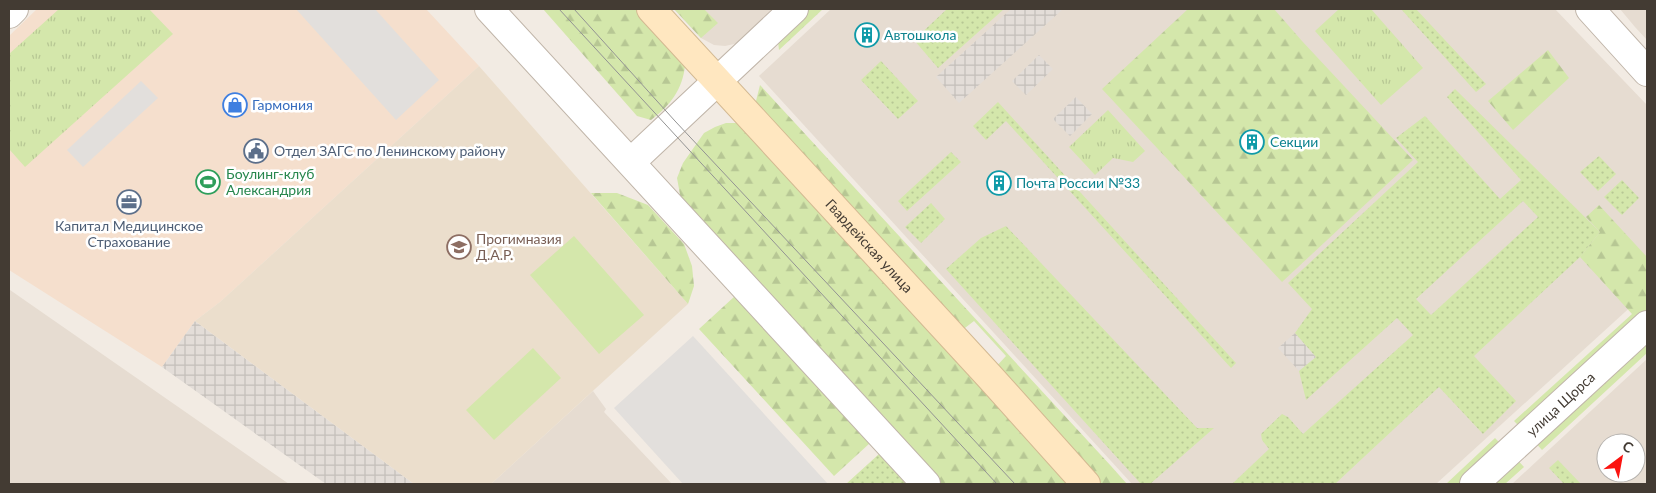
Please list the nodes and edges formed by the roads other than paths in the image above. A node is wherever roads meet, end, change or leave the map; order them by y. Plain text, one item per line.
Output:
1 (14, 9) edge
2 (489, 9) edge
3 (651, 9) edge
4 (794, 9) edge
5 (1590, 9) edge
6 (9, 14) edge
7 (1647, 72) edge
8 (717, 81) junction
9 (630, 162) junction
10 (1647, 325) edge
11 (926, 484) edge
12 (1086, 484) edge
13 (1474, 484) edge

1 - 6 street
2 - 9 street
3 - 8 street, Гвардейская улица
4 - 8 street
5 - 7 street
8 - 9 street
8 - 12 street, Гвардейская улица
9 - 11 street
10 - 13 street, улица Щорса

